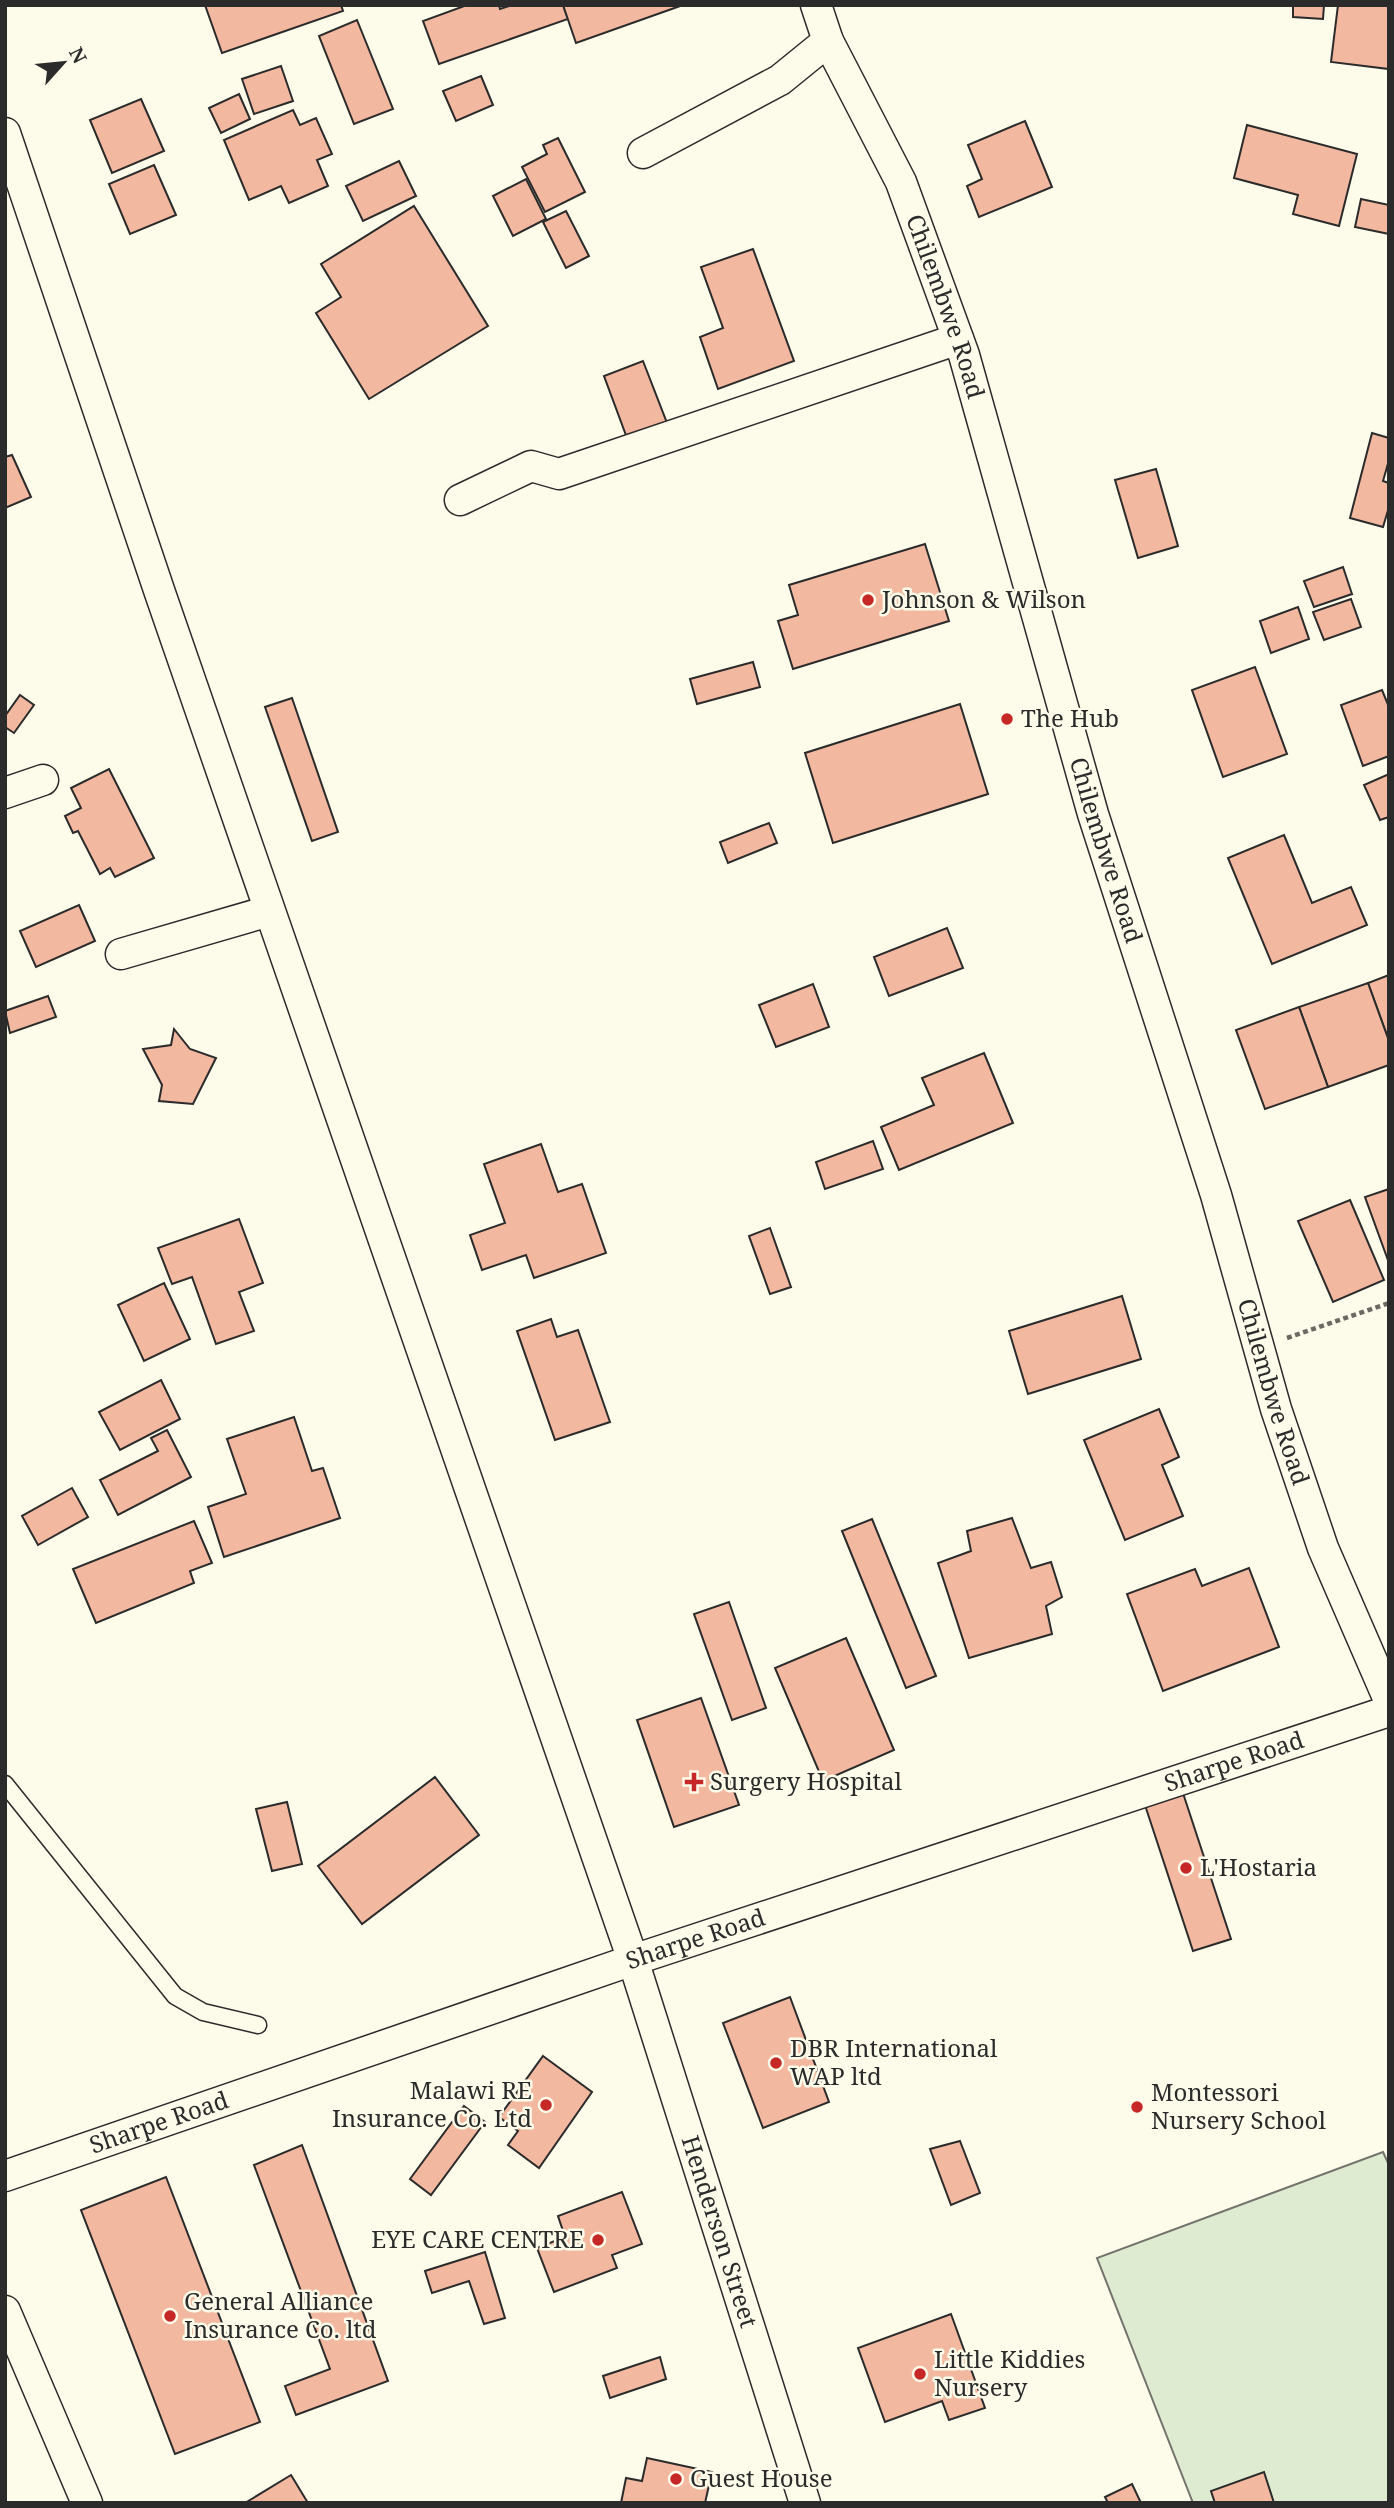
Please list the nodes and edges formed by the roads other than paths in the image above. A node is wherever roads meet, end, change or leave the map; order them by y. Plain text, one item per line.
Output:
1 (816, 5) edge
2 (828, 41) junction
3 (5, 133) edge
4 (643, 153) dead end
5 (958, 339) junction
6 (460, 500) dead end
7 (43, 780) dead end
8 (5, 793) edge
9 (269, 911) junction
10 (121, 954) dead end
11 (1389, 1700) edge
12 (1389, 1711) edge
13 (5, 1784) edge
14 (633, 1960) junction
15 (258, 2025) dead end
16 (5, 2176) edge
17 (5, 2311) edge
18 (87, 2503) edge
19 (805, 2503) edge

1 - 2 street, Chilembwe Road
2 - 4 street
2 - 5 street, Chilembwe Road
3 - 9 street, Henderson Street
5 - 6 street
5 - 11 street, Chilembwe Road
7 - 8 street
9 - 10 street
9 - 14 street, Henderson Street
12 - 14 street, Sharpe Road
13 - 15 lane
14 - 16 street, Sharpe Road
14 - 19 street, Henderson Street
17 - 18 street

